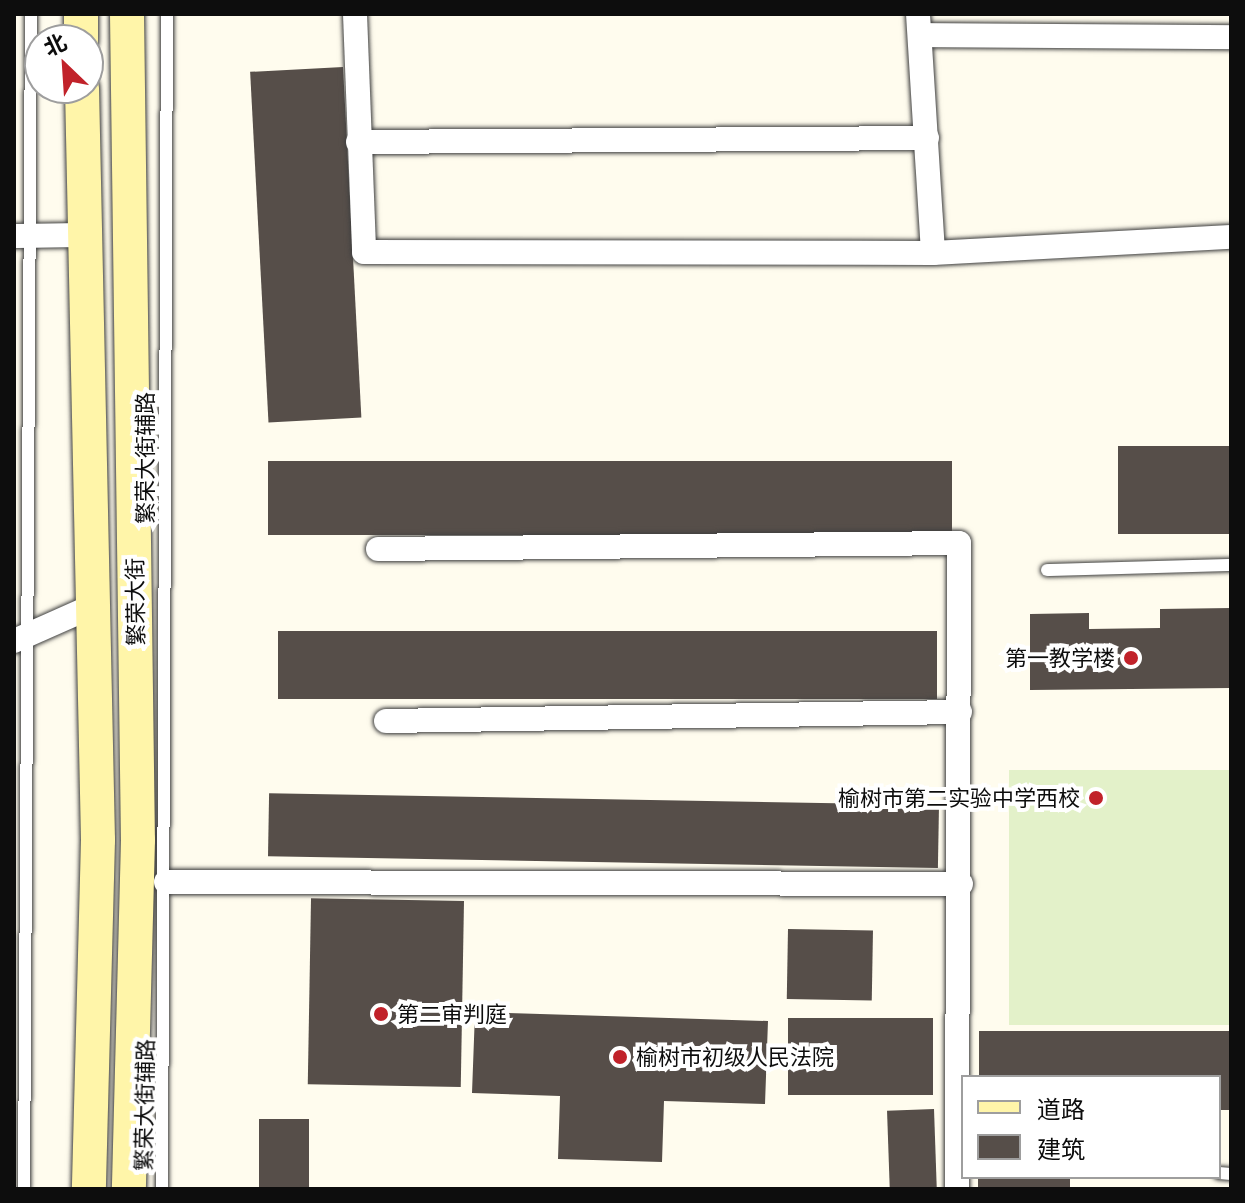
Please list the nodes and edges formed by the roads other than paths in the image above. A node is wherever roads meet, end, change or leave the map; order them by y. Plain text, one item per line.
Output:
1 (31, 14) edge
2 (127, 14) edge
3 (167, 14) edge
4 (355, 14) edge
5 (919, 24) edge
6 (1231, 37) edge
7 (82, 104) edge
8 (927, 138) junction
9 (358, 142) junction
10 (85, 235) junction
11 (21, 236) edge
12 (1231, 237) edge
13 (933, 253) junction
14 (378, 549) dead end
15 (1231, 565) edge
16 (1047, 570) dead end
17 (93, 606) junction
18 (21, 638) edge
19 (960, 712) junction
20 (386, 721) dead end
21 (166, 882) junction
22 (961, 884) junction
23 (24, 1189) edge
24 (89, 1189) edge
25 (129, 1189) edge
26 (162, 1189) edge
27 (957, 1189) edge

1 - 11 lane
2 - 25 main road, 繁荣大街
3 - 21 lane, 繁荣大街辅路
4 - 9 street
5 - 6 street
5 - 8 street
7 - 10 main road, 繁荣大街
8 - 9 street
8 - 13 street
9 - 13 street
10 - 11 street
10 - 17 main road, 繁荣大街
11 - 18 lane
12 - 13 street
14 - 19 street
15 - 16 lane
17 - 18 street
17 - 24 main road, 繁荣大街
18 - 23 lane
19 - 20 street
19 - 22 street
21 - 22 street
21 - 26 lane, 繁荣大街辅路
22 - 27 street

